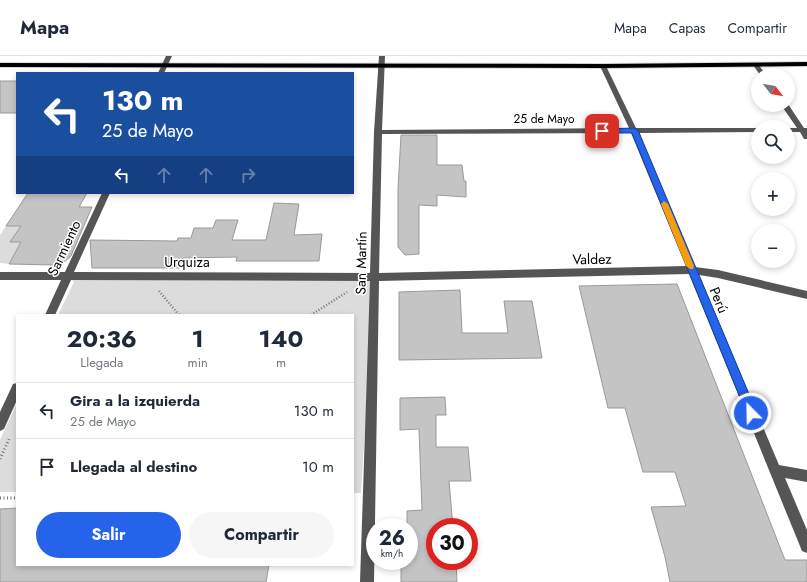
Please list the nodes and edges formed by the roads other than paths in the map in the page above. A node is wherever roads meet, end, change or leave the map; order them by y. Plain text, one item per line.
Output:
1 (169, 56) edge
2 (382, 60) edge
3 (165, 64) junction
4 (807, 64) edge
5 (0, 65) edge
6 (756, 65) junction
7 (603, 66) junction
8 (758, 68) edge
9 (161, 72) edge
10 (790, 112) edge
11 (634, 130) junction
12 (751, 130) edge
13 (795, 131) edge
14 (378, 132) junction
15 (806, 132) edge
16 (106, 194) edge
17 (692, 270) junction
18 (68, 275) junction
19 (0, 276) edge
20 (375, 277) junction
21 (807, 295) edge
22 (50, 314) edge
23 (16, 390) edge
24 (0, 425) edge
25 (775, 470) junction
26 (807, 476) edge
27 (807, 546) edge
28 (367, 582) edge

1 - 3 street
2 - 3 main road
2 - 7 main road
2 - 14 street, San Martín
3 - 5 main road
3 - 9 street
4 - 6 main road
6 - 7 main road
6 - 8 street
7 - 11 street, Perú
10 - 15 street
11 - 12 street, 25 de Mayo
11 - 14 street, 25 de Mayo
11 - 17 street, Perú
13 - 15 street
14 - 20 street, San Martín
16 - 18 street, Sarmiento
17 - 20 street, Valdez
17 - 21 street, Valdez
17 - 25 street, Perú
18 - 19 street, Urquiza
18 - 20 street, Urquiza
18 - 22 street, Sarmiento
20 - 28 street, San Martín
23 - 24 street
25 - 26 street
25 - 27 street, Perú

